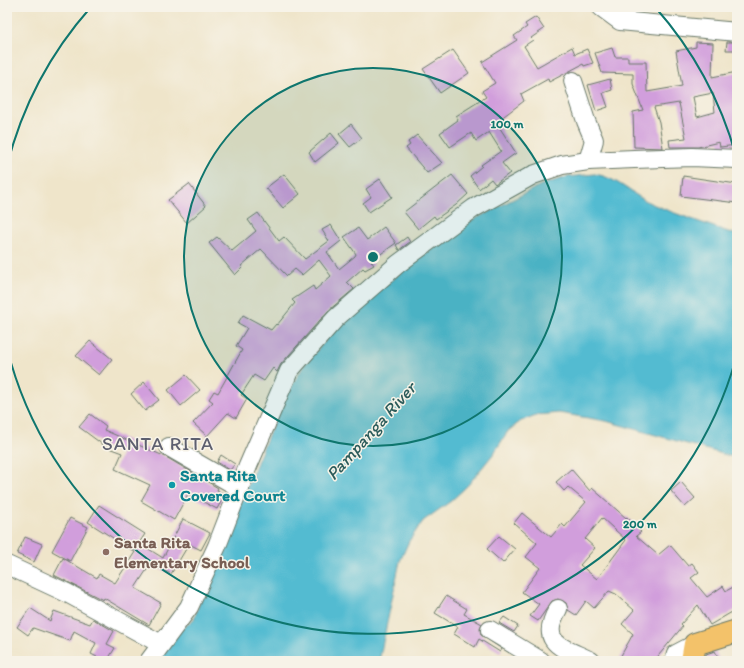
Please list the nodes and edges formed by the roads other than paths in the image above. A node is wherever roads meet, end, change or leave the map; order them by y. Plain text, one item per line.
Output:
1 (601, 7) edge
2 (737, 32) edge
3 (573, 81) dead end
4 (737, 159) edge
5 (588, 161) junction
6 (169, 447) dead end
7 (240, 488) junction
8 (7, 565) edge
9 (558, 610) dead end
10 (490, 630) dead end
11 (737, 630) edge
12 (161, 644) junction
13 (693, 653) edge
14 (149, 661) edge
15 (541, 661) edge
16 (590, 661) edge
17 (674, 661) edge

1 - 2 street
3 - 5 street
4 - 5 street
5 - 7 street
6 - 7 street
7 - 12 street
8 - 12 street
9 - 16 street
10 - 15 street
11 - 13 main road
12 - 14 street
13 - 17 street

